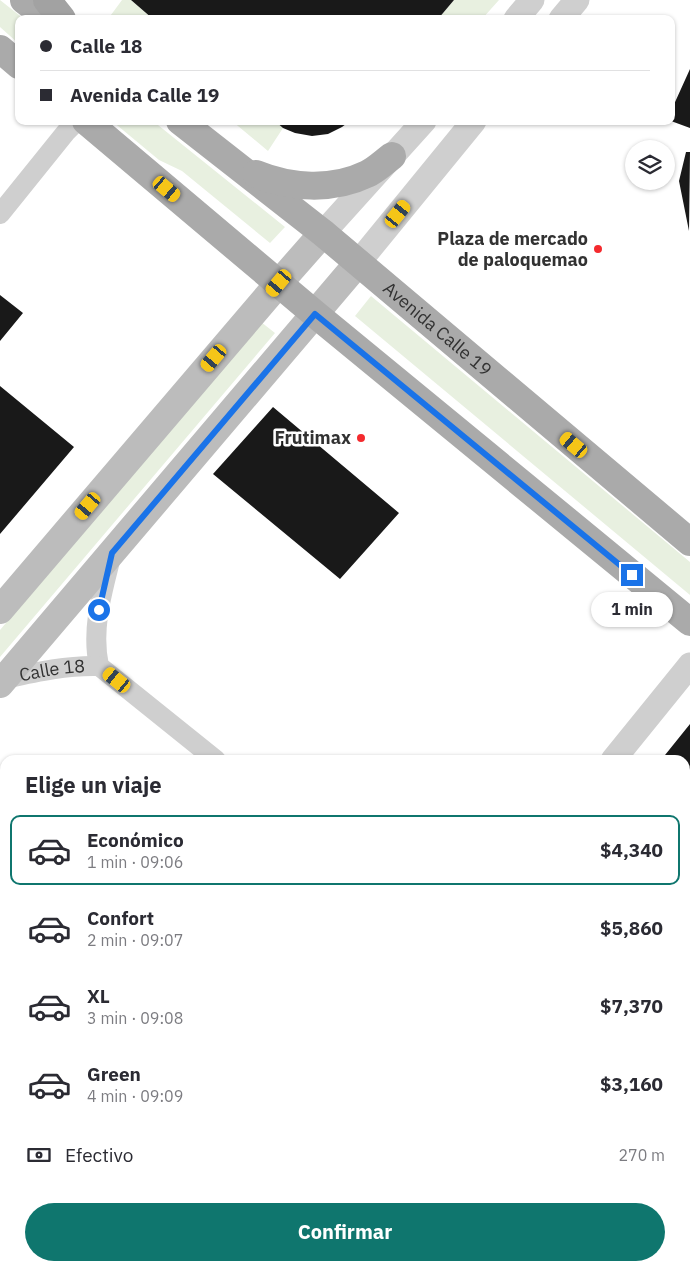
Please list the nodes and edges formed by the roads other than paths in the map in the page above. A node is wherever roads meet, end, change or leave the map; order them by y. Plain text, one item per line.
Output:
1 (24, 0) edge
2 (47, 0) edge
3 (532, 0) edge
4 (577, 0) edge
5 (44, 15) edge
6 (59, 15) edge
7 (519, 15) edge
8 (564, 15) edge
9 (0, 49) edge
10 (15, 62) edge
11 (72, 125) edge
12 (91, 125) edge
13 (185, 125) edge
14 (420, 125) edge
15 (471, 125) edge
16 (392, 156) junction
17 (237, 165) junction
18 (0, 214) edge
19 (323, 233) junction
20 (358, 263) junction
21 (279, 283) junction
22 (315, 314) junction
23 (690, 542) edge
24 (112, 553) junction
25 (0, 610) edge
26 (690, 622) edge
27 (690, 665) edge
28 (99, 666) junction
29 (2, 682) edge
30 (210, 755) edge
31 (616, 755) edge

1 - 5 main road
2 - 6 highway
3 - 7 street
4 - 8 street
9 - 10 main road
11 - 18 street
12 - 21 main road
13 - 17 main road, Avenida Calle 19
14 - 16 street
15 - 20 street
16 - 17 main road
16 - 19 street
17 - 19 main road, Avenida Calle 19
19 - 20 main road, Avenida Calle 19
19 - 21 main road
20 - 22 main road
20 - 23 main road, Avenida Calle 19
21 - 22 main road
21 - 25 main road
22 - 24 main road
22 - 26 main road
24 - 28 street, Calle 18
24 - 29 main road
27 - 31 street
28 - 29 street, Calle 18
28 - 30 street, Calle 18

